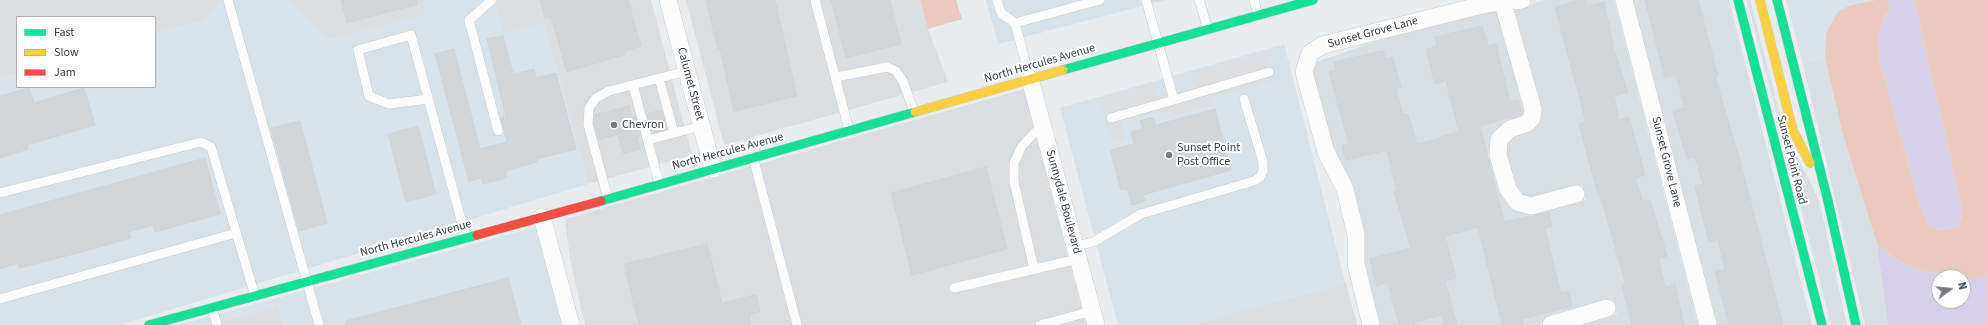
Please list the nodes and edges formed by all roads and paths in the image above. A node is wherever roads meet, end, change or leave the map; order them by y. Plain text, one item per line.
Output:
1 (228, 0) edge
2 (492, 0) edge
3 (668, 0) edge
4 (815, 0) edge
5 (997, 0) edge
6 (1100, 0) edge
7 (1146, 0) edge
8 (1199, 0) edge
9 (1254, 0) edge
10 (1313, 0) edge
11 (1522, 0) edge
12 (1624, 0) edge
13 (1738, 0) edge
14 (1760, 0) edge
15 (1777, 0) edge
16 (1503, 1) edge
17 (1295, 2) edge
18 (1258, 15) junction
19 (1015, 23) junction
20 (1208, 29) junction
21 (1158, 43) junction
22 (687, 72) junction
23 (1269, 72) dead end
24 (836, 77) junction
25 (659, 78) junction
26 (1030, 79) junction
27 (633, 85) junction
28 (428, 99) junction
29 (1244, 99) dead end
30 (1174, 100) junction
31 (914, 112) junction
32 (1111, 118) dead end
33 (1043, 124) junction
34 (701, 126) junction
35 (850, 130) junction
36 (498, 131) dead end
37 (674, 133) junction
38 (648, 140) junction
39 (753, 157) junction
40 (713, 168) junction
41 (659, 183) junction
42 (0, 193) edge
43 (1576, 194) dead end
44 (608, 198) junction
45 (1827, 198) junction
46 (542, 217) junction
47 (236, 233) junction
48 (466, 238) junction
49 (1077, 252) junction
50 (1034, 269) junction
51 (307, 282) junction
52 (954, 288) dead end
53 (255, 296) junction
54 (0, 299) edge
55 (212, 308) junction
56 (1607, 308) dead end
57 (1094, 318) edge
58 (179, 321) edge
59 (149, 325) edge
60 (217, 325) edge
61 (319, 325) edge
62 (571, 325) edge
63 (797, 325) edge
64 (1040, 325) edge
65 (1371, 325) edge
66 (1551, 325) edge
67 (1708, 325) edge
68 (1822, 325) edge
69 (1856, 325) edge

1 - 51 lane
2 - 36 lane
3 - 22 street, Calumet Street
4 - 24 lane
5 - 19 lane
6 - 19 lane
7 - 21 lane
8 - 20 lane
9 - 18 lane
10 - 17 street, North Hercules Avenue
11 - 16 street, Sunset Grove Lane
12 - 67 street, Sunset Grove Lane
13 - 68 street, Sunset Point Road
14 - 45 street
15 - 45 street
16 - 43 street
16 - 65 street, Sunset Grove Lane
17 - 18 street, North Hercules Avenue
18 - 20 street, North Hercules Avenue
19 - 26 lane
20 - 21 street, North Hercules Avenue
21 - 26 street, North Hercules Avenue
21 - 30 lane
22 - 25 lane
22 - 34 street, Calumet Street
23 - 30 lane
24 - 31 lane
24 - 35 lane
25 - 27 lane
25 - 37 lane
26 - 31 street, North Hercules Avenue
26 - 33 street, Sunnydale Boulevard
27 - 38 lane
27 - 44 lane
28 - 28 lane
28 - 48 lane
29 - 49 lane
30 - 32 lane
31 - 35 street, North Hercules Avenue
33 - 49 street, Sunnydale Boulevard
33 - 50 lane
34 - 37 lane
34 - 40 street, Calumet Street
35 - 39 street, North Hercules Avenue
37 - 38 lane
38 - 41 lane
39 - 40 street, North Hercules Avenue
39 - 63 lane
40 - 41 street, North Hercules Avenue
41 - 44 street, North Hercules Avenue
42 - 47 lane
44 - 46 street, North Hercules Avenue
45 - 69 street
46 - 48 street, North Hercules Avenue
46 - 62 street
47 - 53 lane
47 - 54 lane
48 - 51 street, North Hercules Avenue
49 - 50 lane
49 - 57 street, Sunnydale Boulevard
50 - 52 lane
51 - 53 street, North Hercules Avenue
51 - 61 lane
53 - 55 street, North Hercules Avenue
55 - 58 street, North Hercules Avenue
55 - 60 lane
56 - 66 street
57 - 64 lane
58 - 59 street, North Hercules Avenue

